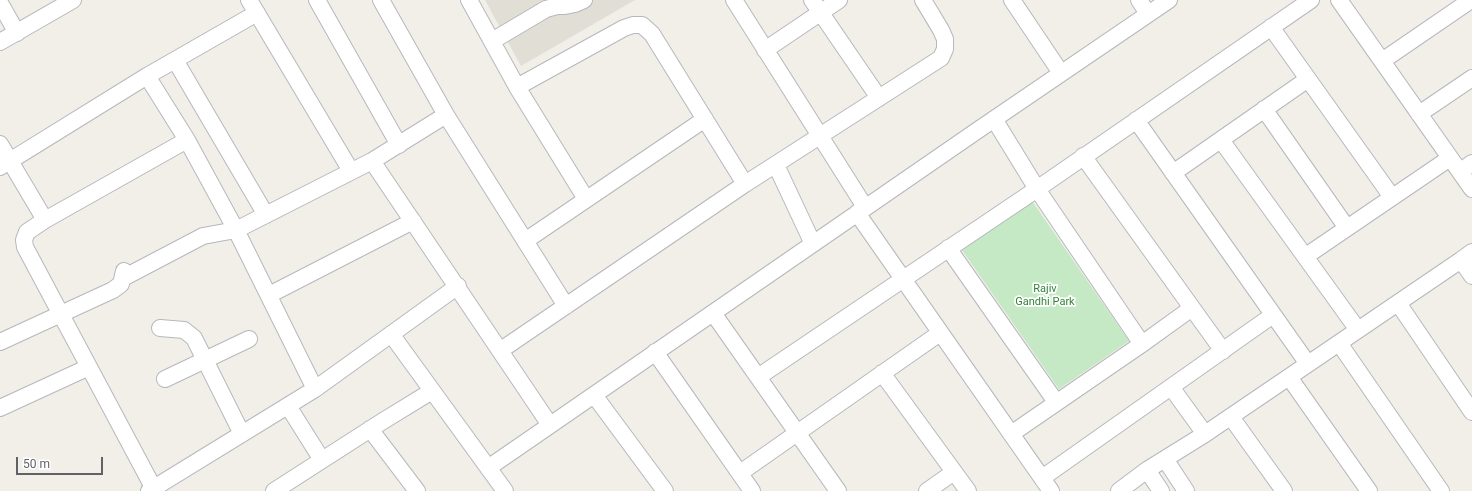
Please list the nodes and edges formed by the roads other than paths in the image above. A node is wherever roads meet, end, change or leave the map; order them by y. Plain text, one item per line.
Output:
1 (74, 0) edge
2 (317, 0) edge
3 (381, 0) edge
4 (469, 0) edge
5 (584, 0) edge
6 (734, 0) edge
7 (840, 0) edge
8 (923, 0) edge
9 (1012, 0) edge
10 (1139, 0) edge
11 (1169, 0) edge
12 (1311, 0) edge
13 (1471, 0) edge
14 (1345, 2) edge
15 (0, 4) edge
16 (817, 6) edge
17 (253, 7) edge
18 (1148, 14) junction
19 (1271, 27) junction
20 (17, 33) junction
21 (492, 41) junction
22 (0, 42) edge
23 (765, 50) junction
24 (175, 60) junction
25 (1382, 61) junction
26 (1061, 73) junction
27 (147, 76) junction
28 (1472, 78) edge
29 (1308, 79) junction
30 (517, 87) junction
31 (879, 98) junction
32 (1264, 109) junction
33 (1419, 114) junction
34 (446, 115) junction
35 (705, 119) junction
36 (994, 119) junction
37 (1136, 120) junction
38 (820, 137) junction
39 (187, 140) junction
40 (1221, 140) junction
41 (0, 144) edge
42 (399, 145) junction
43 (1083, 156) junction
44 (1450, 158) junction
45 (372, 161) junction
46 (5, 164) edge
47 (776, 164) junction
48 (1466, 167) edge
49 (351, 171) junction
50 (1174, 173) junction
51 (745, 184) junction
52 (1037, 189) junction
53 (1472, 189) edge
54 (1392, 197) junction
55 (586, 199) junction
56 (861, 210) junction
57 (266, 215) junction
58 (45, 220) junction
59 (413, 221) junction
60 (1347, 228) junction
61 (236, 230) junction
62 (525, 241) junction
63 (813, 244) junction
64 (948, 248) junction
65 (1306, 256) junction
66 (1466, 256) edge
67 (1472, 276) edge
68 (902, 280) junction
69 (458, 286) junction
70 (269, 295) junction
71 (1398, 303) junction
72 (566, 306) junction
73 (1192, 308) junction
74 (713, 313) junction
75 (60, 314) junction
76 (1273, 315) junction
77 (160, 328) dead end
78 (1358, 330) junction
79 (940, 333) junction
80 (391, 334) junction
81 (249, 339) dead end
82 (0, 342) edge
83 (1339, 343) junction
84 (1142, 344) junction
85 (501, 350) junction
86 (1223, 351) junction
87 (655, 352) junction
88 (206, 361) junction
89 (1308, 364) junction
90 (89, 367) junction
91 (882, 373) junction
92 (758, 377) junction
93 (1289, 377) junction
94 (165, 379) dead end
95 (1171, 387) junction
96 (315, 389) junction
97 (432, 392) junction
98 (594, 395) junction
99 (1056, 402) junction
100 (288, 406) junction
101 (0, 408) edge
102 (1472, 412) edge
103 (1231, 417) junction
104 (550, 425) junction
105 (370, 429) junction
106 (797, 432) junction
107 (242, 434) junction
108 (1011, 434) junction
109 (1205, 434) junction
110 (1165, 459) junction
111 (322, 460) junction
112 (488, 468) junction
113 (1147, 470) junction
114 (954, 472) junction
115 (740, 473) junction
116 (1049, 488) edge
117 (411, 489) edge
118 (152, 490) edge
119 (274, 491) edge
120 (505, 491) edge
121 (665, 491) edge
122 (752, 491) edge
123 (838, 491) edge
124 (927, 491) edge
125 (968, 491) edge
126 (1119, 491) edge
127 (1161, 491) edge
128 (1186, 491) edge
129 (1284, 491) edge
130 (1369, 491) edge
131 (1442, 491) edge

1 - 20 street
2 - 42 street
3 - 34 street
4 - 21 street
5 - 21 street
6 - 23 street
7 - 16 street
8 - 31 street
9 - 26 street
10 - 18 street
11 - 18 street
12 - 19 street
13 - 25 street
14 - 25 street
15 - 20 street
16 - 23 street
16 - 31 street
17 - 24 street
17 - 49 street
18 - 26 street
19 - 29 street
19 - 37 street
20 - 22 street
21 - 30 street
23 - 38 street
24 - 27 street
24 - 57 street
25 - 33 street
26 - 36 street
27 - 39 street
27 - 46 street
28 - 33 street
29 - 32 street
29 - 54 street
30 - 35 street
30 - 55 street
31 - 38 street
32 - 40 street
32 - 60 street
33 - 44 street
34 - 42 street
34 - 62 street
35 - 51 street
35 - 55 street
36 - 52 street
36 - 56 street
37 - 43 street
37 - 50 street
38 - 47 street
38 - 56 street
39 - 58 street
39 - 61 street
40 - 50 street
40 - 65 street
41 - 46 street
42 - 45 street
43 - 52 street
43 - 73 street
44 - 48 street
44 - 54 street
45 - 49 street
45 - 59 street
46 - 58 street
47 - 51 street
47 - 63 street
48 - 53 street
49 - 57 street
50 - 76 street
51 - 72 street
52 - 64 street
52 - 84 street
54 - 60 street
55 - 62 street
56 - 63 street
56 - 68 street
57 - 61 street
58 - 75 street
59 - 69 street
59 - 70 street
60 - 65 street
61 - 70 street
61 - 75 street
62 - 72 street
63 - 74 street
64 - 68 street
64 - 99 street
65 - 78 street
66 - 67 street
66 - 71 street
68 - 79 street
68 - 92 street
69 - 80 street
69 - 85 street
70 - 96 street
71 - 78 street
71 - 102 street
72 - 85 street
73 - 84 street
73 - 86 street
74 - 87 street
74 - 92 street
75 - 82 street
75 - 90 street
76 - 86 street
76 - 89 street
77 - 88 street
78 - 83 street
79 - 91 street
79 - 108 street
80 - 96 street
80 - 97 street
81 - 88 street
83 - 89 street
83 - 131 street
84 - 99 street
85 - 104 street
86 - 95 street
87 - 98 street
87 - 115 street
88 - 94 street
88 - 107 street
89 - 93 street
90 - 101 street
90 - 118 street
91 - 106 street
91 - 114 street
92 - 106 street
93 - 103 street
93 - 130 street
95 - 109 street
95 - 116 street
96 - 100 street
97 - 105 street
97 - 112 street
98 - 104 street
98 - 121 street
99 - 108 street
100 - 107 street
100 - 111 street
103 - 109 street
103 - 129 street
104 - 112 street
105 - 111 street
105 - 117 street
106 - 115 street
106 - 123 street
107 - 118 street
108 - 116 street
109 - 110 street
110 - 113 street
110 - 128 street
111 - 119 street
112 - 120 street
113 - 126 street
113 - 127 street
114 - 124 street
114 - 125 street
115 - 122 street

